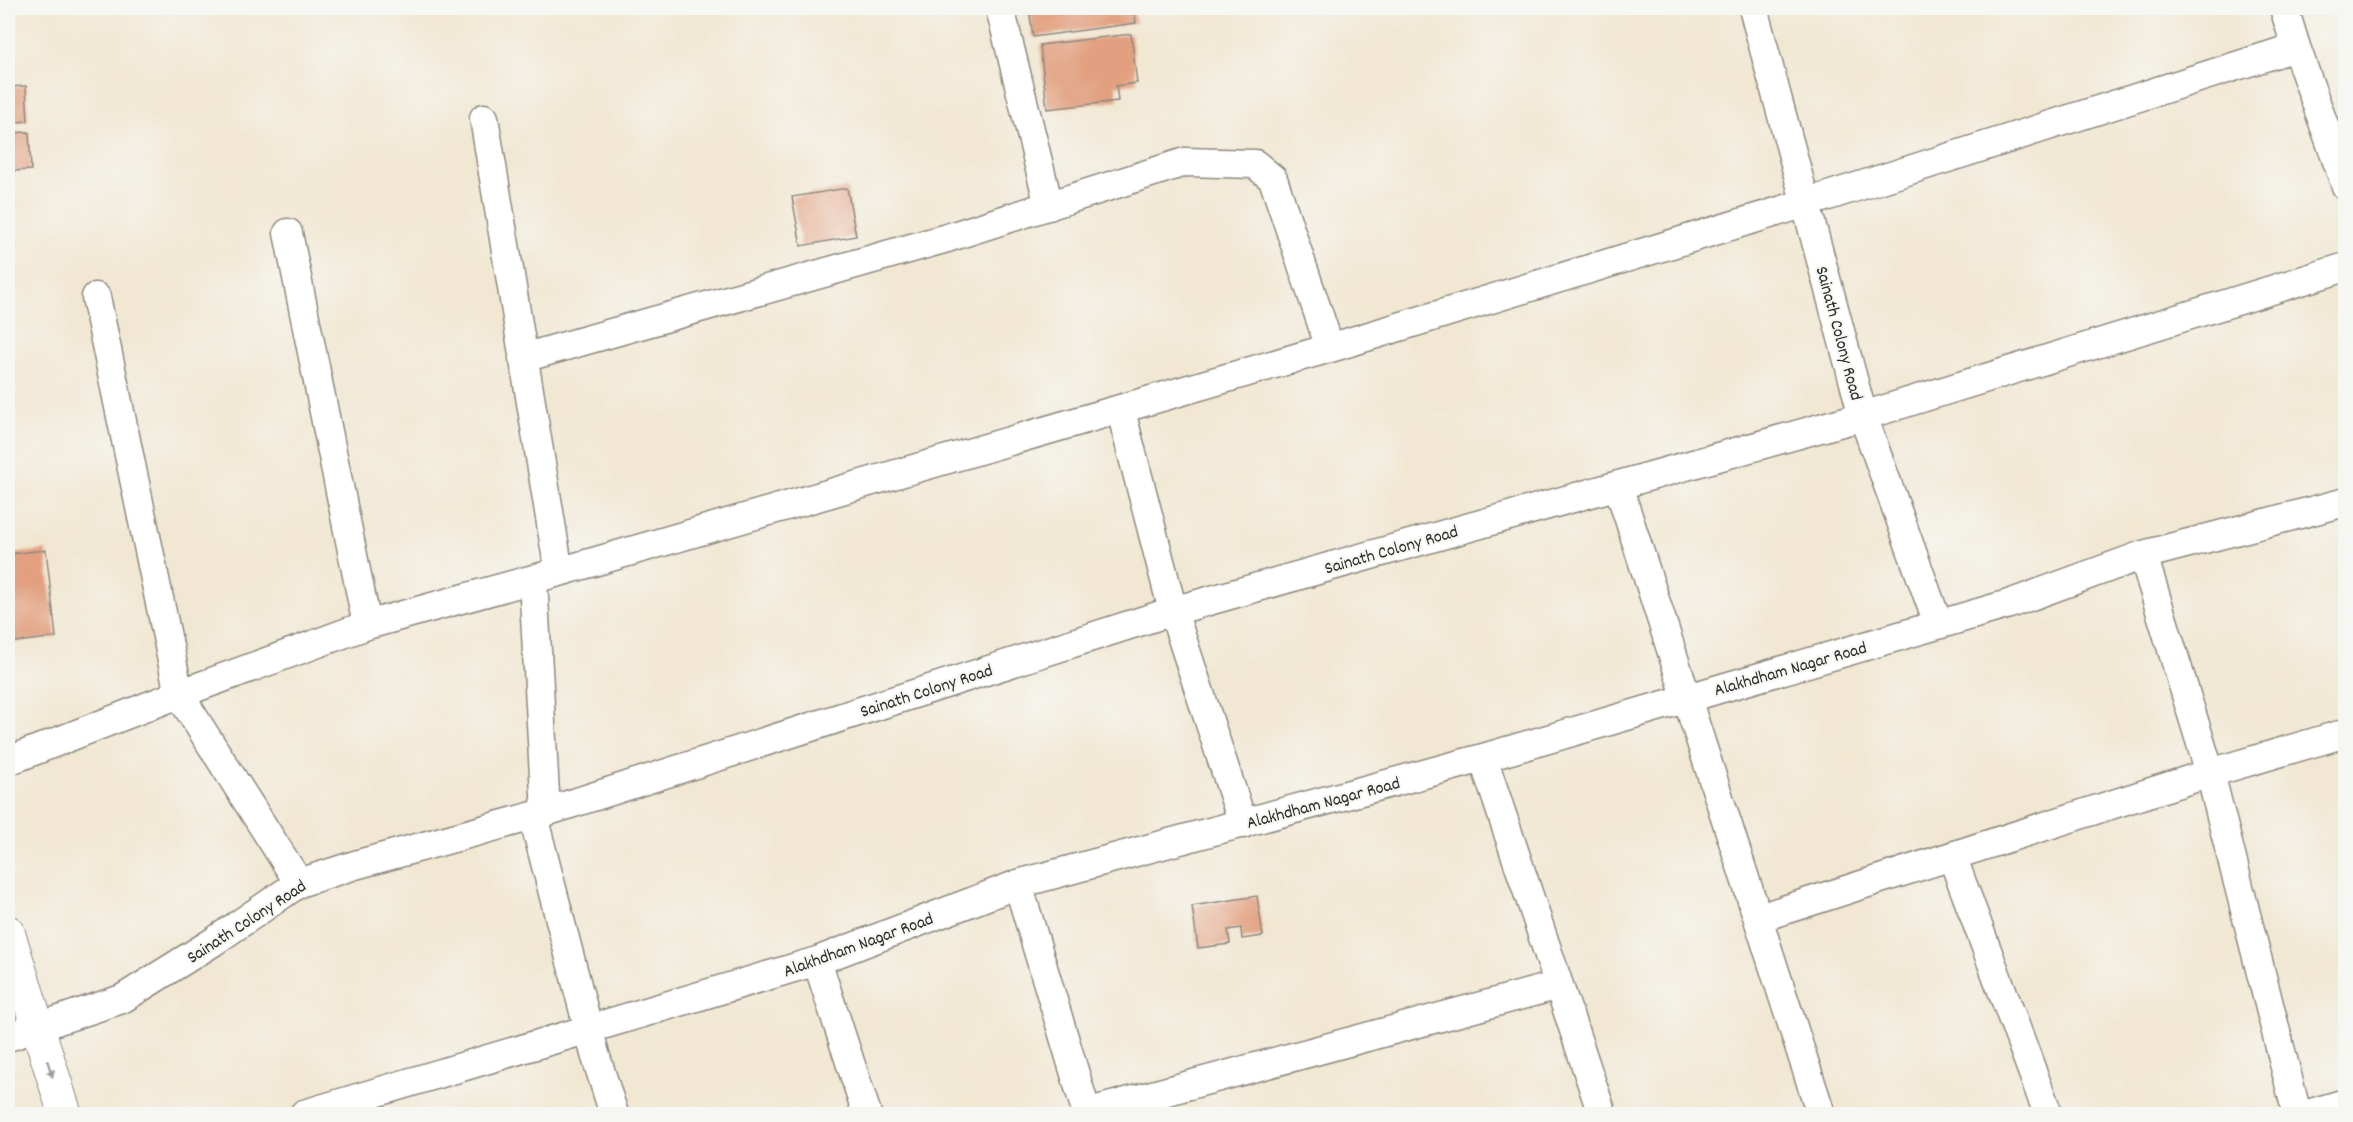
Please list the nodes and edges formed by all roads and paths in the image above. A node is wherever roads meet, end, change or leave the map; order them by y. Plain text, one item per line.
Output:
1 (1000, 8) edge
2 (2284, 8) edge
3 (1754, 14) edge
4 (2296, 47) junction
5 (484, 118) dead end
6 (2346, 186) edge
7 (1806, 203) junction
8 (1049, 206) junction
9 (288, 233) dead end
10 (2346, 267) edge
11 (96, 297) dead end
12 (1330, 348) junction
13 (523, 357) junction
14 (1121, 411) junction
15 (1863, 416) junction
16 (1618, 486) junction
17 (2346, 502) edge
18 (2143, 555) junction
19 (546, 576) junction
20 (1173, 611) junction
21 (1938, 624) junction
22 (367, 625) junction
23 (179, 694) junction
24 (1687, 698) junction
25 (2346, 733) edge
26 (1483, 758) junction
27 (8, 761) edge
28 (2210, 773) junction
29 (539, 814) junction
30 (1243, 824) junction
31 (1952, 856) junction
32 (299, 883) junction
33 (1018, 884) junction
34 (1759, 918) junction
35 (8, 932) edge
36 (817, 961) junction
37 (1559, 985) junction
38 (590, 1031) junction
39 (22, 1033) edge
40 (2346, 1103) edge
41 (65, 1114) edge
42 (304, 1114) edge
43 (615, 1114) edge
44 (867, 1114) edge
45 (1086, 1114) edge
46 (1602, 1114) edge
47 (1821, 1114) edge
48 (2048, 1114) edge
49 (2297, 1114) edge
50 (2308, 1114) edge

1 - 8 street
2 - 4 street
3 - 7 street, Sainath Colony Road
4 - 6 street
4 - 7 street
5 - 13 street
7 - 12 street
7 - 15 street, Sainath Colony Road
8 - 12 street
8 - 13 street
9 - 22 street
10 - 15 street
11 - 23 street
12 - 14 street
13 - 19 street
14 - 19 street
14 - 20 street
15 - 16 street, Sainath Colony Road
15 - 21 street
16 - 20 street, Sainath Colony Road
16 - 24 street
17 - 18 street, Alakhdham Nagar Road
18 - 21 street, Alakhdham Nagar Road
18 - 28 street
19 - 22 street
19 - 29 street
20 - 29 street, Sainath Colony Road
20 - 30 street
21 - 24 street, Alakhdham Nagar Road
22 - 23 street
23 - 27 street
23 - 32 street
24 - 26 street, Alakhdham Nagar Road
24 - 34 street
25 - 28 street
26 - 30 street, Alakhdham Nagar Road
26 - 37 street
28 - 31 street
28 - 49 street
29 - 32 street, Sainath Colony Road
29 - 38 street
30 - 33 street, Alakhdham Nagar Road
31 - 34 street
31 - 48 street
32 - 39 street, Sainath Colony Road
33 - 36 street, Alakhdham Nagar Road
33 - 45 street
34 - 47 street
35 - 39 street
36 - 38 street, Alakhdham Nagar Road
36 - 44 street
37 - 45 street
37 - 46 street
38 - 42 street, Alakhdham Nagar Road
38 - 43 street
39 -> 41 street
40 - 50 street

